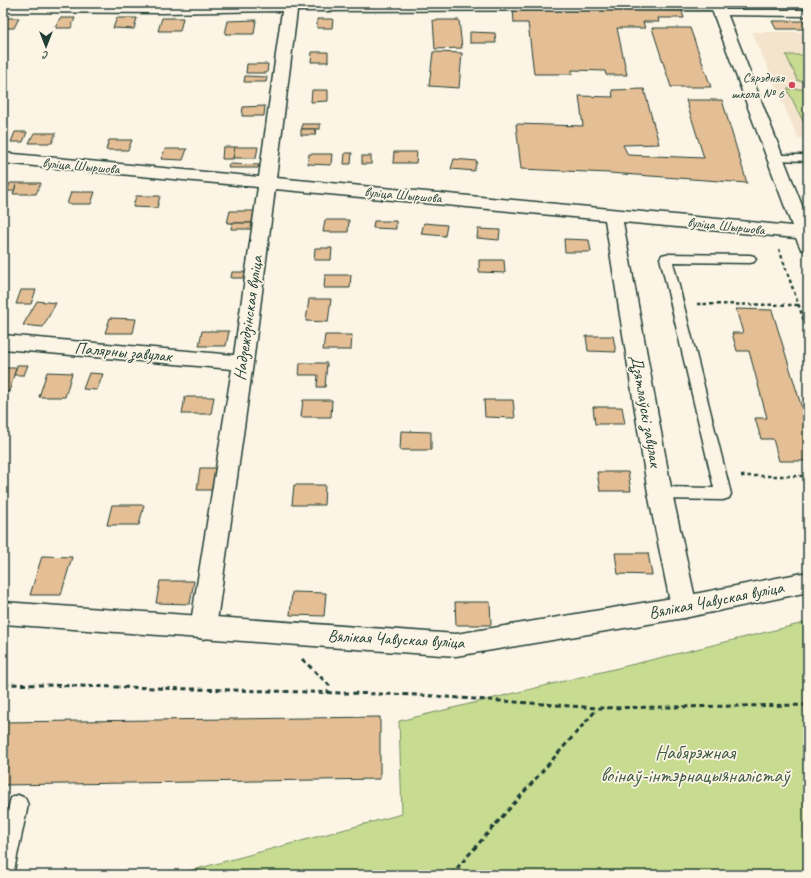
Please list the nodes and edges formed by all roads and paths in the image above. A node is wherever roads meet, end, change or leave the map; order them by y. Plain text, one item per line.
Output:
1 (331, 4) edge
2 (480, 4) edge
3 (163, 6) edge
4 (290, 7) junction
5 (718, 7) edge
6 (3, 8) edge
7 (808, 13) edge
8 (3, 158) edge
9 (776, 158) junction
10 (808, 158) edge
11 (266, 183) junction
12 (613, 214) junction
13 (772, 230) junction
14 (806, 240) edge
15 (750, 259) dead end
16 (677, 304) junction
17 (799, 305) junction
18 (808, 332) edge
19 (3, 342) edge
20 (242, 363) junction
21 (718, 475) junction
22 (808, 476) edge
23 (660, 493) junction
24 (808, 582) edge
25 (684, 607) junction
26 (3, 613) edge
27 (203, 628) junction
28 (300, 658) dead end
29 (4, 684) dead end
30 (328, 693) junction
31 (808, 705) edge
32 (597, 708) junction
33 (18, 805) dead end
34 (3, 875) edge
35 (451, 875) edge

1 - 2 street
1 - 4 street
2 - 5 street
3 - 4 street
3 - 6 street
4 - 11 street, Надзеждзінская вуліца
5 - 7 lane
5 - 9 street
8 - 11 street, вуліца Шыршова
9 - 10 lane
9 - 14 street
11 - 12 street, вуліца Шыршова
11 - 20 street, Надзеждзінская вуліца
12 - 13 street, вуліца Шыршова
12 - 23 street, Дзятлаўскі завулак
13 - 14 street, вуліца Шыршова
13 - 17 path
15 - 16 lane
16 - 17 path
16 - 21 lane
17 - 18 path
19 - 20 street, Палярны завулак
20 - 27 street, Надзеждзінская вуліца
21 - 22 path
21 - 23 lane
23 - 25 street, Дзятлаўскі завулак
24 - 25 street, Вялікая Чавуская вуліца
25 - 27 street, Вялікая Чавуская вуліца
26 - 27 street, Вялікая Чавуская вуліца
28 - 30 path
29 - 30 path
30 - 32 path
31 - 32 path
32 - 35 path
33 - 34 lane

